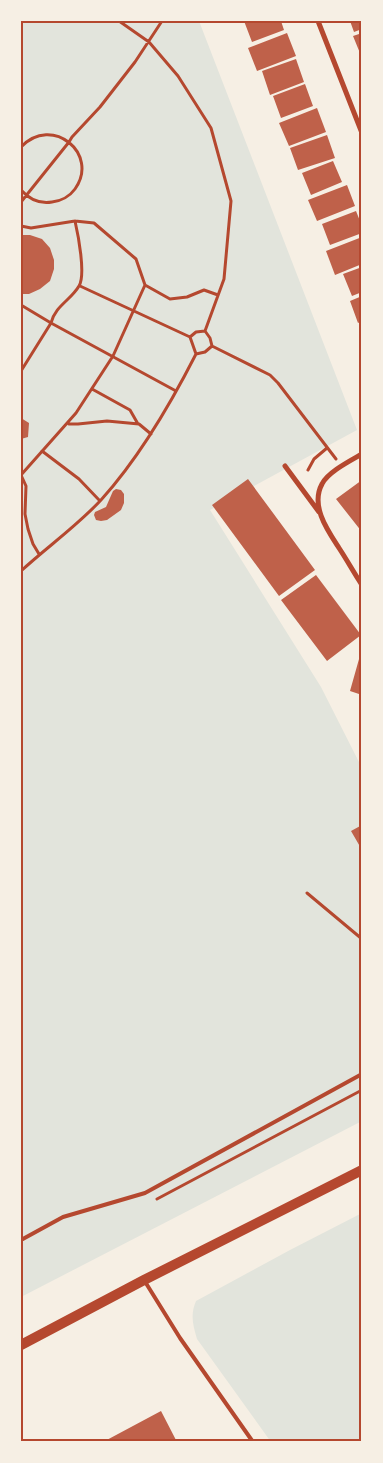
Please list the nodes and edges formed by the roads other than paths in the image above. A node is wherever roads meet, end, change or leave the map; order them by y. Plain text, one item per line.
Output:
1 (318, 21) edge
2 (362, 134) edge
3 (362, 454) edge
4 (285, 466) dead end
5 (321, 515) junction
6 (362, 585) edge
7 (362, 1074) edge
8 (362, 1170) edge
9 (21, 1240) edge
10 (144, 1280) junction
11 (21, 1345) edge
12 (253, 1442) edge

1 - 2 street
3 - 5 street
4 - 5 street
5 - 6 street
7 - 9 lane
8 - 10 main road
10 - 11 main road
10 - 12 lane

